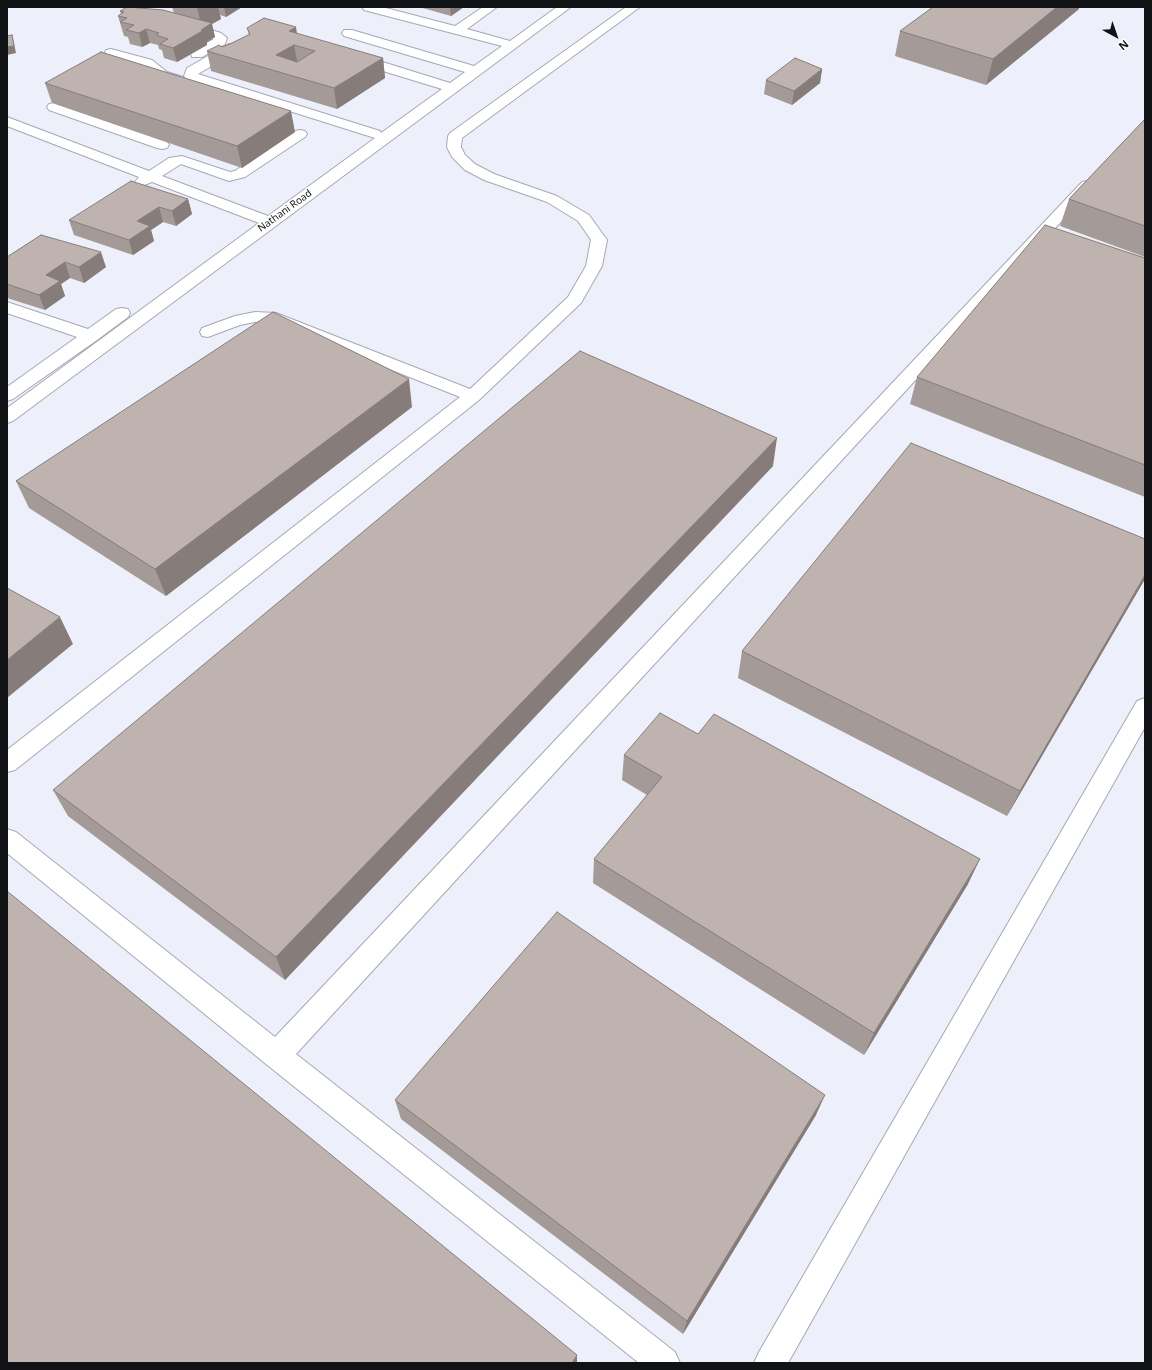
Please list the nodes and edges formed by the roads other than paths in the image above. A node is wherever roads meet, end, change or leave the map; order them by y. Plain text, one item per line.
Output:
1 (368, 7) edge
2 (491, 7) edge
3 (546, 7) edge
4 (564, 7) edge
5 (634, 7) edge
6 (386, 22) dead end
7 (174, 23) edge
8 (456, 31) junction
9 (348, 33) dead end
10 (246, 40) edge
11 (501, 48) junction
12 (110, 53) edge
13 (345, 54) edge
14 (472, 69) junction
15 (162, 75) junction
16 (444, 85) junction
17 (54, 107) edge
18 (7, 121) edge
19 (117, 129) junction
20 (300, 134) dead end
21 (372, 136) junction
22 (162, 145) edge
23 (82, 150) junction
24 (272, 152) junction
25 (290, 158) dead end
26 (1102, 169) edge
27 (150, 176) junction
28 (150, 192) edge
29 (261, 224) junction
30 (7, 307) edge
31 (208, 332) dead end
32 (93, 344) junction
33 (7, 395) edge
34 (473, 396) junction
35 (7, 417) edge
36 (1145, 707) edge
37 (7, 763) edge
38 (7, 839) edge
39 (276, 1055) junction
40 (664, 1363) edge
41 (770, 1363) edge

1 - 8 street
2 - 8 street
3 - 11 street, Nathani Road
4 - 11 street, Nathani Road
5 - 34 street
6 - 11 street
7 - 15 street
8 - 11 street
9 - 14 street
10 - 21 street
11 - 14 street, Nathani Road
12 - 15 street
13 - 16 street
14 - 16 street, Nathani Road
14 - 29 street, Nathani Road
15 - 21 street
16 - 21 street, Nathani Road
17 - 19 street
18 - 23 street
19 - 22 street
19 - 23 street
20 - 24 street
21 - 29 street, Nathani Road
23 - 27 street
24 - 25 street
24 - 27 street
26 - 39 street
27 - 28 street
27 - 29 street
29 - 32 street, Nathani Road
29 - 32 street, Nathani Road
30 - 32 street
31 - 34 street
32 - 33 street
32 - 35 street, Nathani Road
34 - 37 street
36 - 41 street
38 - 39 street
39 - 40 street

